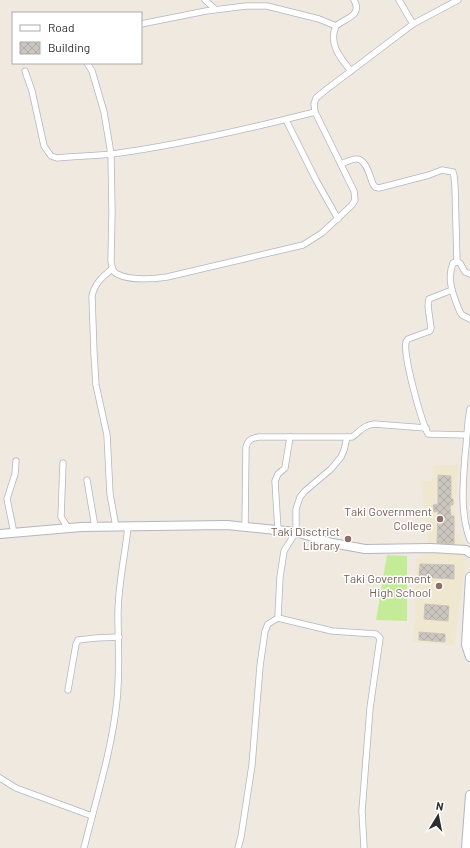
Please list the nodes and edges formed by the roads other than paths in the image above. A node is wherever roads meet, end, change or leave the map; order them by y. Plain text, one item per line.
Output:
1 (205, 0) edge
2 (354, 0) edge
3 (399, 0) edge
4 (458, 0) edge
5 (215, 9) junction
6 (142, 24) edge
7 (413, 24) junction
8 (336, 26) junction
9 (88, 64) edge
10 (25, 71) dead end
11 (351, 71) junction
12 (315, 112) junction
13 (286, 120) junction
14 (111, 154) junction
15 (341, 164) junction
16 (338, 219) junction
17 (457, 262) junction
18 (112, 269) junction
19 (470, 274) edge
20 (452, 290) junction
21 (470, 319) edge
22 (470, 409) edge
23 (426, 428) junction
24 (466, 435) junction
25 (290, 437) junction
26 (347, 437) junction
27 (16, 461) dead end
28 (63, 463) dead end
29 (87, 480) dead end
30 (95, 527) junction
31 (116, 527) junction
32 (128, 527) junction
33 (245, 527) junction
34 (68, 528) junction
35 (278, 530) junction
36 (296, 532) junction
37 (14, 533) junction
38 (0, 534) edge
39 (470, 540) edge
40 (470, 551) edge
41 (470, 577) edge
42 (278, 618) junction
43 (119, 637) junction
44 (470, 657) edge
45 (68, 690) dead end
46 (0, 778) edge
47 (470, 794) edge
48 (92, 816) junction
49 (84, 848) edge
50 (238, 848) edge
51 (364, 848) edge
52 (466, 848) edge

1 - 5 street
2 - 8 street
3 - 7 street
4 - 7 street
5 - 6 street
5 - 8 street
7 - 11 street
8 - 11 street
9 - 14 street
10 - 14 street
11 - 12 street
12 - 13 street
12 - 15 street
13 - 14 street
13 - 16 street
14 - 18 street
15 - 16 street
15 - 17 street
16 - 18 street
17 - 19 street
17 - 20 street
18 - 31 street
20 - 21 street
20 - 23 street
22 - 24 street
23 - 24 street
23 - 26 street
24 - 39 street
25 - 26 street
25 - 33 street
25 - 35 street
26 - 36 street
27 - 37 street
28 - 34 street
29 - 30 street
30 - 31 street
30 - 34 street
31 - 32 street
32 - 33 street
32 - 43 street
33 - 35 street
34 - 37 street
35 - 36 street
36 - 40 street
36 - 42 street
37 - 38 street
41 - 44 street
42 - 50 street
42 - 51 street
43 - 45 street
43 - 48 street
46 - 48 street
47 - 52 street
48 - 49 street

